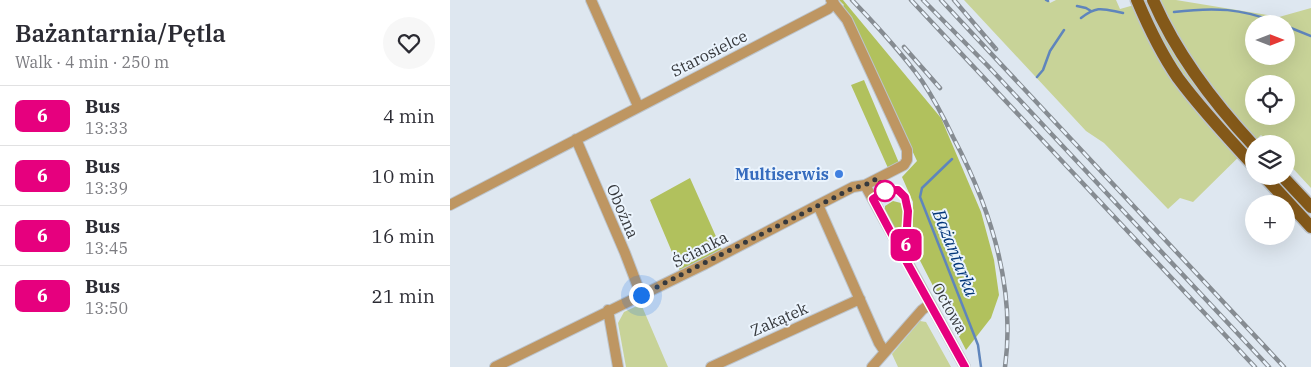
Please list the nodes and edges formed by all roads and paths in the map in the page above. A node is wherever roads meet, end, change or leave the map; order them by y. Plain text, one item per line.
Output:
1 (591, 0) edge
2 (1137, 0) edge
3 (1153, 0) edge
4 (832, 1) edge
5 (638, 106) junction
6 (1245, 137) edge
7 (576, 139) junction
8 (907, 150) joint
9 (1245, 156) edge
10 (865, 185) junction
11 (1272, 185) edge
12 (1290, 185) edge
13 (450, 205) edge
14 (818, 205) junction
15 (1311, 207) edge
16 (1311, 227) edge
17 (641, 295) junction
18 (860, 299) junction
19 (930, 304) junction
20 (608, 310) junction
21 (885, 352) junction
22 (495, 367) edge
23 (618, 367) edge
24 (710, 367) edge
25 (872, 367) edge
26 (965, 367) edge

1 - 5 street
2 - 9 main road
3 - 6 main road
4 - 5 street, Starosielce
4 - 8 street, Starosielce
5 - 7 street, Starosielce
7 - 13 street, Starosielce
7 - 17 street, Oboźna
8 - 10 street, Ścianka
10 - 14 street, Ścianka
10 - 19 street, Octowa
11 - 16 main road
12 - 15 main road
14 - 17 street, Ścianka
14 - 18 street
17 - 20 street, Ścianka
18 - 21 street
18 - 24 street, Zakątek
19 - 21 street
19 - 26 street, Octowa
20 - 22 street, Ścianka
20 - 23 street
21 - 25 street

